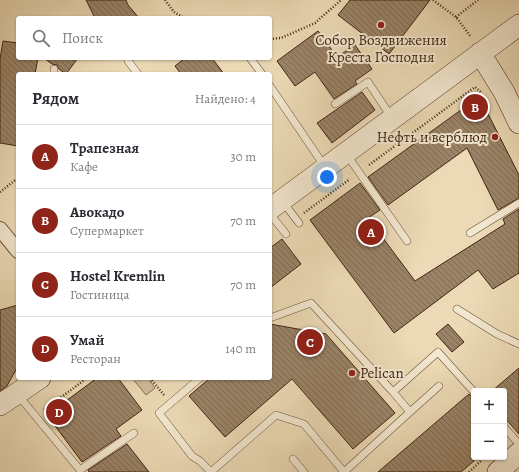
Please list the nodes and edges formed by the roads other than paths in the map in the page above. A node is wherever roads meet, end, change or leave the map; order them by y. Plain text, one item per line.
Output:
1 (519, 25) edge
2 (477, 47) junction
3 (252, 60) edge
4 (128, 62) dead end
5 (136, 72) edge
6 (260, 72) edge
7 (272, 89) edge
8 (335, 104) dead end
9 (392, 118) junction
10 (519, 123) edge
11 (346, 153) junction
12 (326, 167) junction
13 (519, 203) edge
14 (274, 208) edge
15 (298, 221) road end
16 (0, 229) edge
17 (470, 233) dead end
18 (286, 234) dead end
19 (407, 241) dead end
20 (16, 249) edge
21 (457, 309) dead end
22 (272, 317) edge
23 (519, 344) edge
24 (37, 380) edge
25 (198, 380) edge
26 (439, 386) dead end
27 (471, 389) edge
28 (393, 392) junction
29 (17, 393) junction
30 (0, 405) edge
31 (410, 412) junction
32 (507, 430) edge
33 (134, 433) dead end
34 (519, 444) edge
35 (519, 453) edge
36 (293, 460) dead end
37 (519, 468) edge
38 (304, 472) edge
39 (344, 472) edge
40 (498, 472) edge
41 (515, 472) edge

1 - 2 street
2 - 9 street
2 - 10 street
3 - 6 lane
4 - 5 lane
7 - 12 lane
8 - 9 lane
9 - 11 street
11 - 12 street
11 - 19 lane
12 - 14 street
13 - 17 lane
14 - 15 lane
14 - 18 lane
16 - 20 street
21 - 23 lane
22 - 28 lane
24 - 29 street
25 - 39 lane
26 - 31 lane
27 - 28 lane
28 - 31 lane
29 - 30 street
29 - 33 lane
31 - 39 lane
32 - 34 lane
35 - 40 street
36 - 38 lane
37 - 41 street

